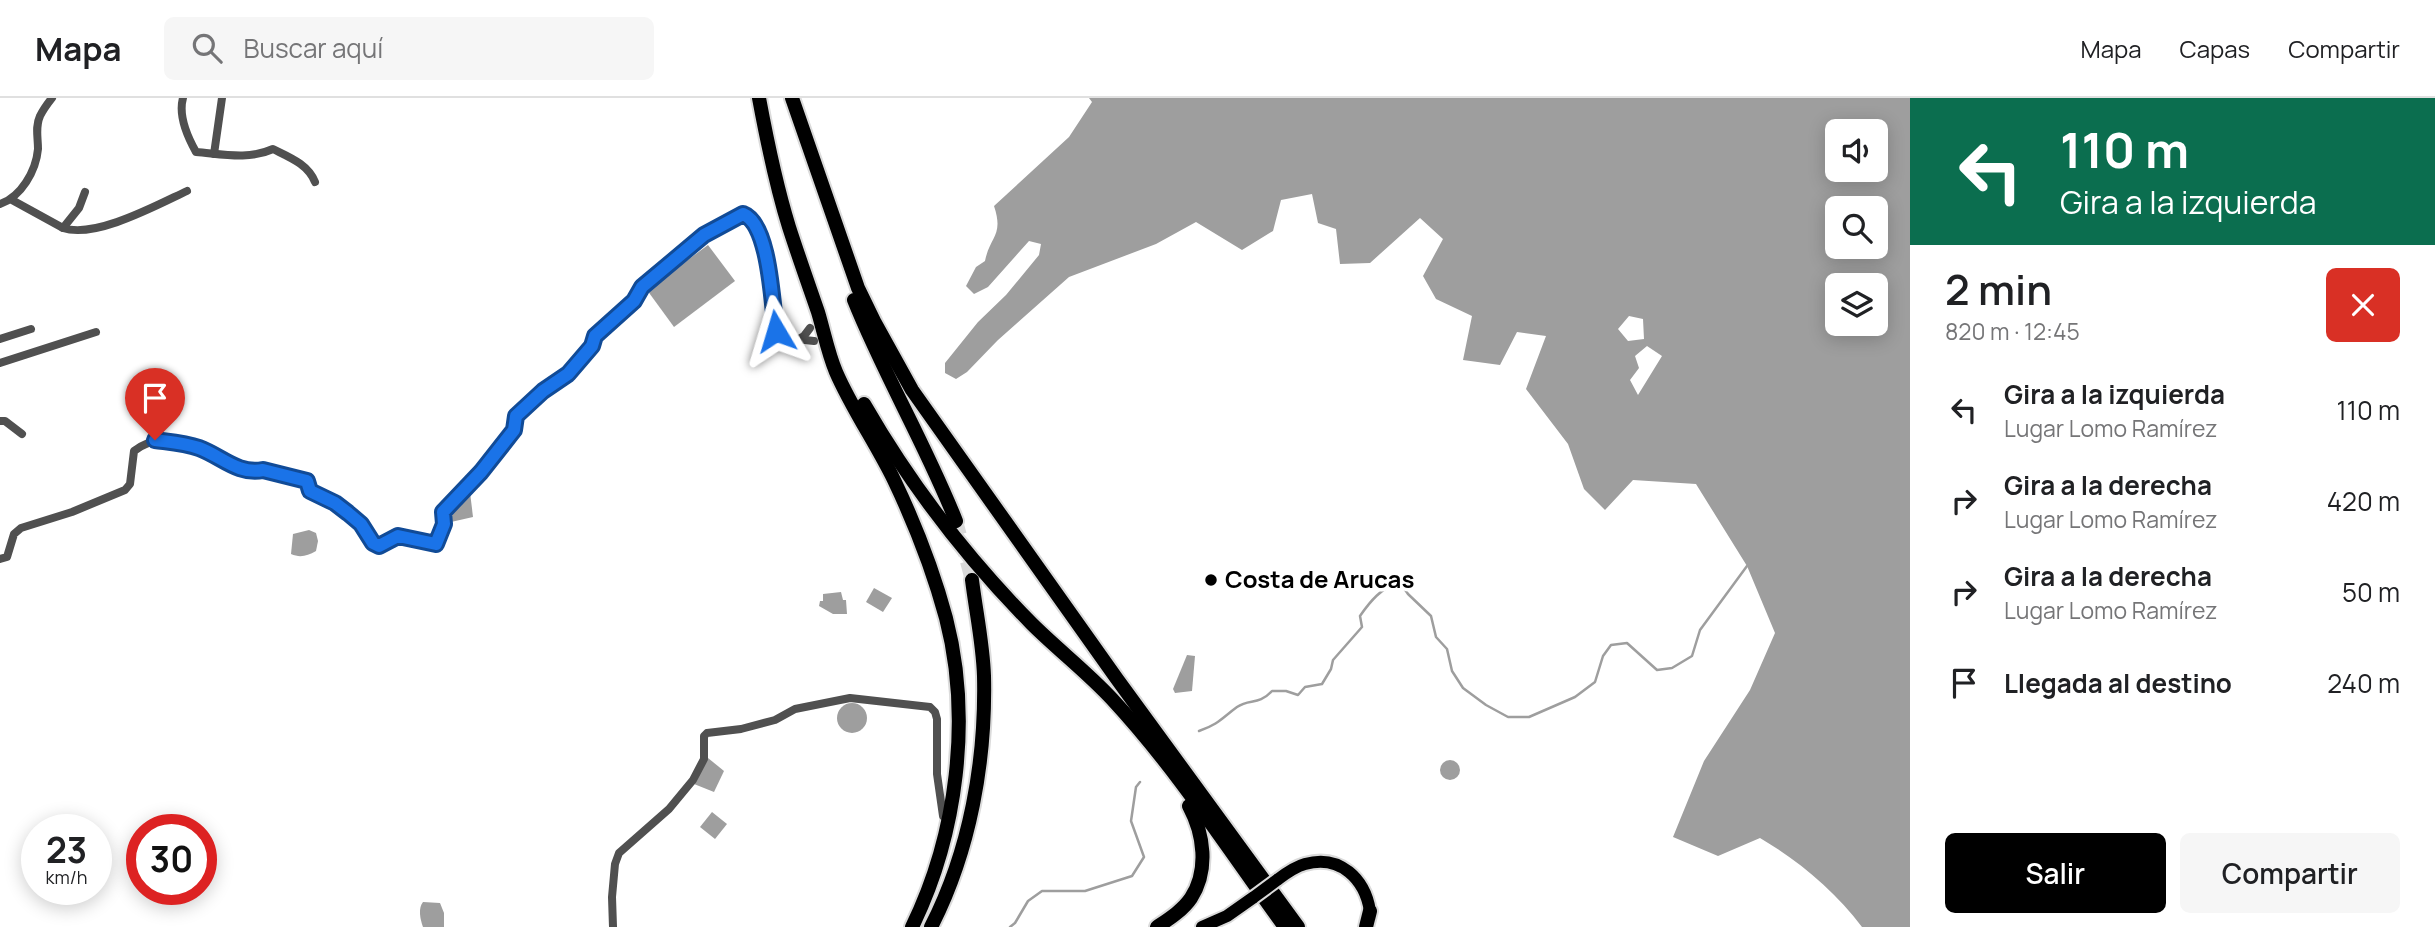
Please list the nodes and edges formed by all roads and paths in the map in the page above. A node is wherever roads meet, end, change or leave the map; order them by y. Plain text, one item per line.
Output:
1 (52, 98) edge
2 (183, 98) edge
3 (222, 98) edge
4 (759, 98) edge
5 (792, 98) edge
6 (214, 153) junction
7 (315, 182) dead end
8 (187, 191) dead end
9 (85, 192) dead end
10 (12, 200) junction
11 (0, 204) edge
12 (830, 210) junction
13 (63, 228) junction
14 (818, 312) junction
15 (810, 328) dead end
16 (32, 329) dead end
17 (96, 332) dead end
18 (0, 339) edge
19 (797, 340) junction
20 (814, 341) dead end
21 (0, 363) edge
22 (0, 421) edge
23 (22, 434) dead end
24 (956, 520) tunnel mouth
25 (0, 559) edge
26 (972, 580) tunnel mouth
27 (1180, 774) junction
28 (943, 777) joint
29 (1370, 911) junction
30 (613, 927) edge
31 (910, 927) edge
32 (931, 927) edge
33 (1157, 927) edge
34 (1202, 927) edge
35 (1285, 927) edge
36 (1298, 927) edge
37 (1306, 927) edge
38 (1366, 927) edge
39 (1372, 927) edge

1 - 10 street
2 - 6 street
3 - 6 street
4 - 14 highway
5 - 12 highway
6 - 7 street
8 - 13 street
9 - 13 street
10 - 11 street
10 - 13 street
12 - 24 highway
12 - 27 highway
14 - 27 highway
14 - 31 highway
15 - 19 street
16 - 18 street
17 - 21 street
19 - 20 street
19 - 25 street
22 - 23 street
26 - 32 highway
27 - 33 highway
27 - 35 highway
27 - 36 highway
27 - 37 highway
28 - 30 street
28 - 31 highway
29 - 34 main road, bridge
29 - 38 highway
29 - 39 highway

